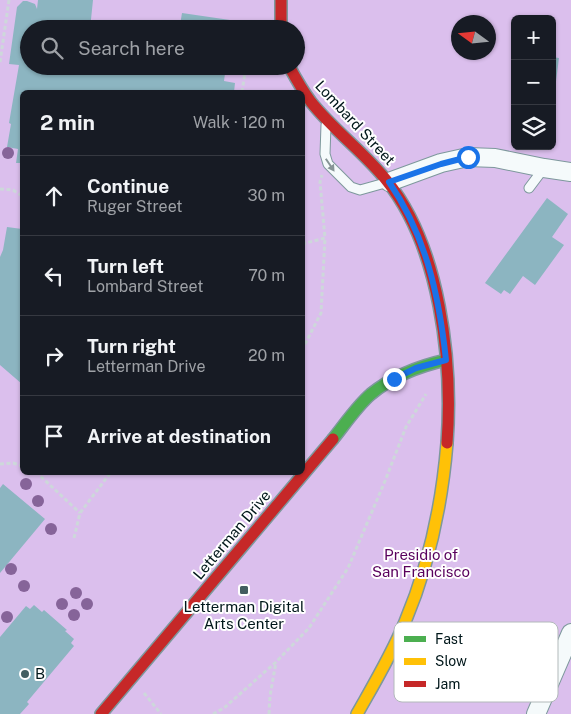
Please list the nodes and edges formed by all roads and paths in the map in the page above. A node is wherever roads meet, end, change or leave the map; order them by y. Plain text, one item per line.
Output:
1 (9, 0) edge
2 (281, 0) edge
3 (281, 20) edge
4 (0, 58) edge
5 (0, 62) edge
6 (245, 75) edge
7 (294, 75) edge
8 (242, 90) edge
9 (303, 90) edge
10 (305, 94) edge
11 (327, 118) junction
12 (544, 168) junction
13 (323, 172) dead end
14 (571, 172) edge
15 (389, 182) junction
16 (529, 188) dead end
17 (0, 189) edge
18 (20, 195) edge
19 (325, 238) junction
20 (305, 243) edge
21 (305, 344) edge
22 (446, 360) junction
23 (428, 392) dead end
24 (0, 464) edge
25 (20, 465) edge
26 (305, 473) edge
27 (39, 475) edge
28 (109, 475) edge
29 (303, 475) edge
30 (80, 513) junction
31 (74, 538) dead end
32 (406, 622) edge
33 (571, 632) edge
34 (394, 647) edge
35 (276, 662) junction
36 (558, 662) edge
37 (141, 690) dead end
38 (541, 702) edge
39 (102, 714) edge
40 (161, 714) edge
41 (213, 714) edge
42 (269, 714) edge
43 (358, 714) edge
44 (536, 714) edge

1 - 4 path
2 - 3 street
4 - 5 path
6 - 8 path
7 - 9 street, Lombard Street
10 - 11 street, Lombard Street
11 - 15 street, Lombard Street
11 -> 15 lane
12 - 14 street
12 - 15 street
12 - 16 lane
13 - 19 path
15 - 22 street, Lombard Street
17 - 18 path
19 - 20 path
19 - 21 path
22 - 26 street, Letterman Drive
22 - 32 street, Lombard Street
23 - 35 path
24 - 25 path
27 - 30 path
28 - 30 path
29 - 39 street, Letterman Drive
30 - 31 path
33 - 36 street
34 - 43 street, Lombard Street
35 - 41 path
35 - 42 path
37 - 40 path
38 - 44 street

